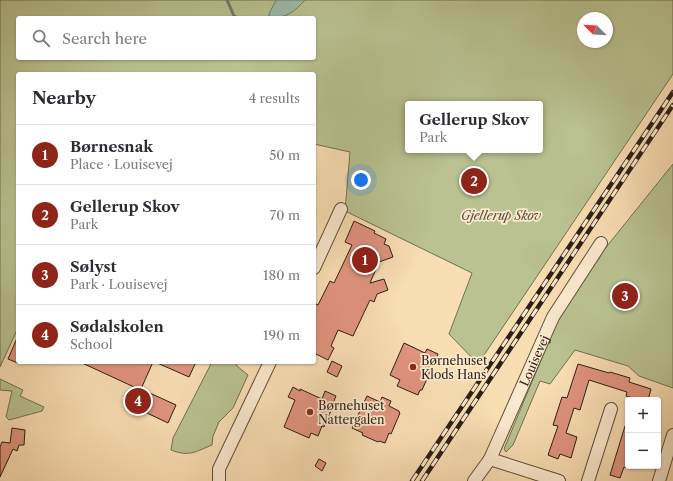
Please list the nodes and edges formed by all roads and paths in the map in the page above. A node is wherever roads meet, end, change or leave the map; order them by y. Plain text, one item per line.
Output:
1 (341, 209) dead end
2 (601, 243) dead end
3 (316, 264) edge
4 (269, 364) edge
5 (611, 409) dead end
6 (673, 435) edge
7 (490, 459) junction
8 (552, 480) edge
9 (219, 481) edge
10 (474, 481) edge
11 (588, 481) edge
12 (659, 481) edge

1 - 3 street
2 - 7 street, Louisevej
4 - 9 street
5 - 11 street
6 - 12 street
7 - 8 street
7 - 10 street, Louisevej

